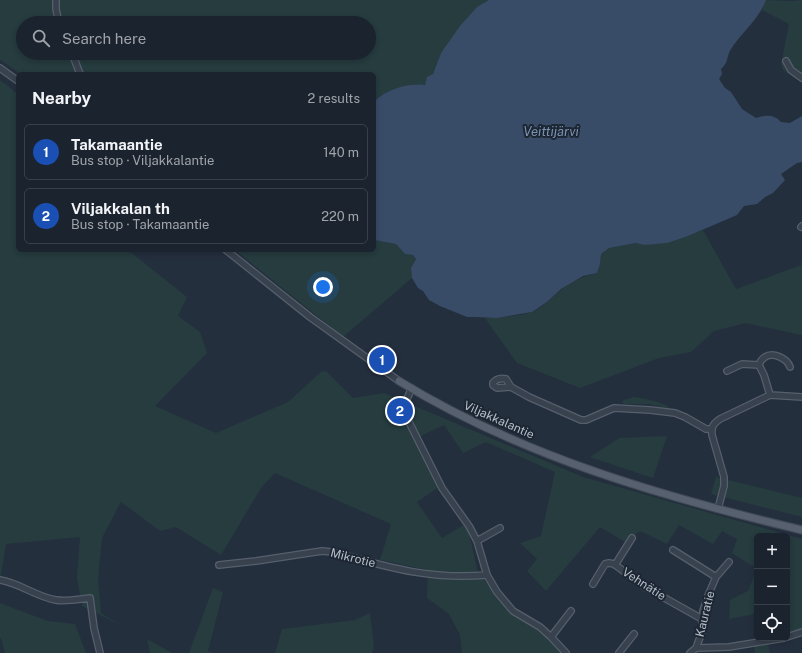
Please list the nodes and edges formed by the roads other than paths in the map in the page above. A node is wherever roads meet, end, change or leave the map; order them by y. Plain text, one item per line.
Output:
1 (56, 0) edge
2 (57, 16) edge
3 (75, 60) edge
4 (786, 61) dead end
5 (0, 68) edge
6 (79, 72) edge
7 (802, 78) edge
8 (16, 80) edge
9 (229, 252) edge
10 (759, 365) junction
11 (790, 366) dead end
12 (727, 371) dead end
13 (399, 381) joint
14 (511, 387) dead end
15 (412, 388) junction
16 (770, 395) junction
17 (802, 398) edge
18 (712, 429) junction
19 (718, 509) junction
20 (500, 528) dead end
21 (802, 530) edge
22 (632, 538) dead end
23 (477, 542) junction
24 (673, 550) dead end
25 (729, 562) dead end
26 (615, 565) junction
27 (219, 566) dead end
28 (487, 575) junction
29 (716, 577) junction
30 (0, 580) edge
31 (593, 584) dead end
32 (571, 611) dead end
33 (702, 619) junction
34 (802, 632) edge
35 (634, 634) dead end
36 (790, 636) edge
37 (551, 637) junction
38 (767, 641) edge
39 (696, 648) junction
40 (100, 652) edge
41 (566, 653) edge
42 (619, 653) edge
43 (690, 653) edge

1 - 2 street
3 - 6 street
4 - 7 street
5 - 8 street
9 - 13 street, Viljakkalantie
10 - 11 street
10 - 12 street
10 - 16 street
13 - 15 main road, Viljakkalantie
14 - 18 street
15 - 19 main road, Viljakkalantie
15 - 23 street
16 - 17 street
16 - 18 street
18 - 19 street
19 - 21 main road, Viljakkalantie
20 - 23 street
22 - 26 street
23 - 28 street
24 - 29 street
25 - 29 street, Kauratie
26 - 31 street, Vehnätie
26 - 33 street, Vehnätie
27 - 28 street, Mikrotie
28 - 37 street
29 - 33 street, Kauratie
30 - 40 street
32 - 37 street
33 - 39 street, Kauratie
34 - 36 street
35 - 42 street
37 - 41 street
38 - 39 street
39 - 43 street

